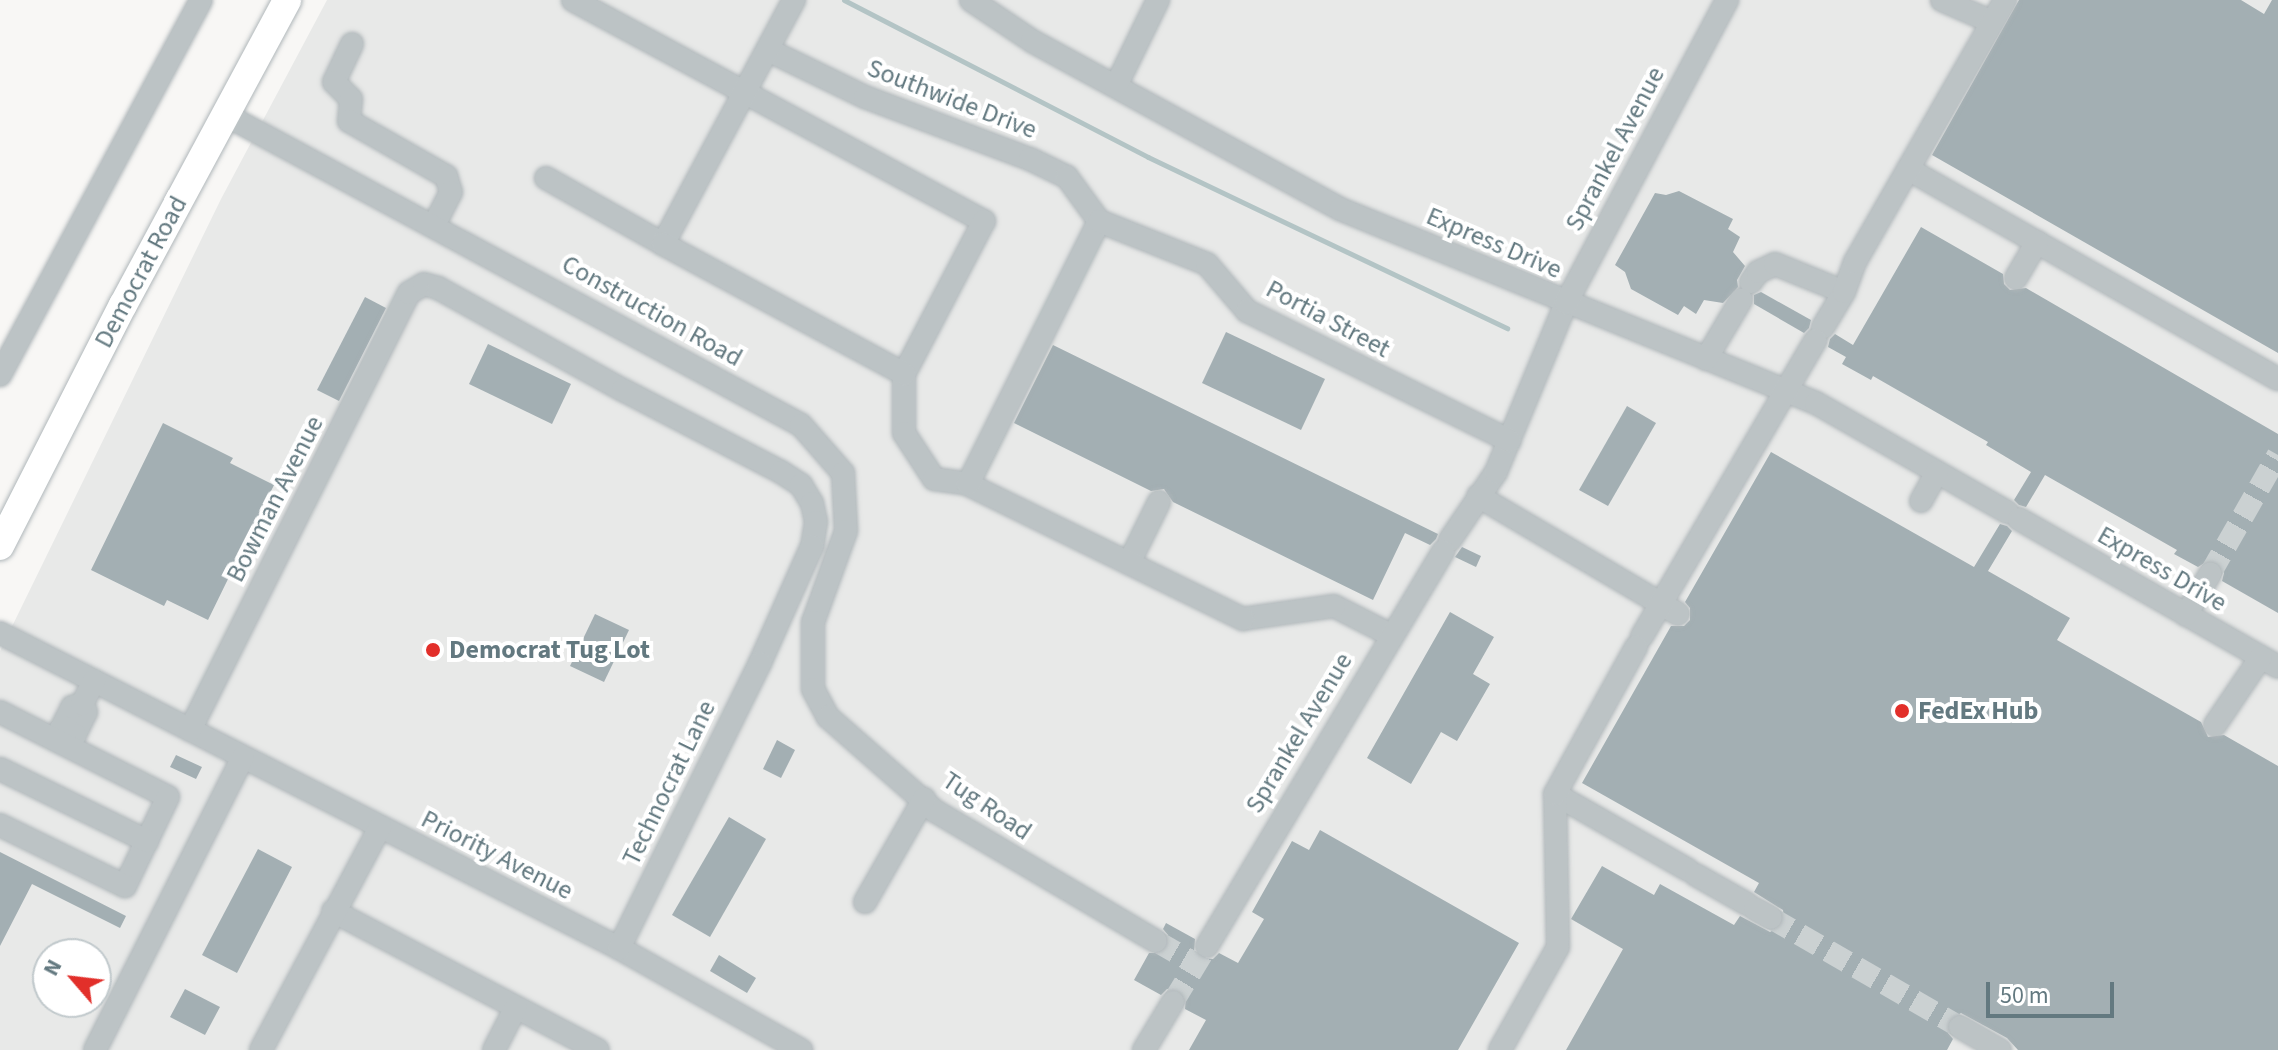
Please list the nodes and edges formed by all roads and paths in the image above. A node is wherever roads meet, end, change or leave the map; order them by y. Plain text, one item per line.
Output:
1 (201, 0) edge
2 (287, 0) edge
3 (573, 0) edge
4 (971, 0) edge
5 (1158, 0) edge
6 (1727, 0) edge
7 (1942, 0) edge
8 (2005, 0) edge
9 (792, 3) edge
10 (1992, 22) junction
11 (352, 44) dead end
12 (768, 50) junction
13 (1116, 86) junction
14 (745, 92) junction
15 (224, 114) junction
16 (1908, 169) junction
17 (546, 178) dead end
18 (1099, 221) junction
19 (434, 225) junction
20 (2037, 242) junction
21 (663, 244) junction
22 (2016, 278) dead end
23 (1844, 292) junction
24 (409, 293) joint
25 (1566, 303) junction
26 (1706, 359) junction
27 (904, 374) junction
28 (0, 375) edge
29 (2278, 379) edge
30 (1784, 390) junction
31 (1510, 441) junction
32 (1937, 472) junction
33 (968, 484) junction
34 (1478, 496) junction
35 (1921, 501) dead end
36 (1159, 502) dead end
37 (0, 546) edge
38 (1129, 563) junction
39 (2210, 574) tunnel mouth
40 (1669, 608) junction
41 (2186, 615) junction
42 (0, 633) edge
43 (1391, 635) junction
44 (2270, 662) edge
45 (94, 681) junction
46 (813, 689) joint
47 (0, 712) edge
48 (2215, 725) dead end
49 (190, 730) junction
50 (63, 740) junction
51 (243, 757) junction
52 (0, 769) edge
53 (1555, 794) junction
54 (924, 799) junction
55 (0, 825) edge
56 (380, 827) junction
57 (147, 841) junction
58 (865, 902) dead end
59 (1758, 910) tunnel mouth
60 (333, 911) junction
61 (1156, 941) tunnel mouth
62 (1207, 946) tunnel mouth
63 (619, 948) junction
64 (1173, 1002) tunnel mouth
65 (516, 1007) junction
66 (1960, 1027) tunnel mouth
67 (95, 1050) edge
68 (261, 1050) edge
69 (494, 1050) edge
70 (598, 1050) edge
71 (801, 1050) edge
72 (1144, 1050) edge
73 (1500, 1050) edge
74 (2000, 1050) edge

1 - 28 street
2 - 15 main road, Democrat Road
3 - 14 street
4 - 13 street, Express Drive
5 - 13 street
6 - 25 street, Sprankel Avenue
7 - 10 street
8 - 10 street
9 - 12 street
10 - 16 street
11 - 19 street
12 - 14 street
12 - 18 street, Southwide Drive
13 - 25 street, Express Drive
14 - 21 street
14 - 27 street
15 - 19 street, Construction Road
15 - 37 main road, Democrat Road
16 - 20 street
16 - 23 street
17 - 21 street
18 - 31 street, Portia Street
18 - 33 street
19 - 46 street, Construction Road
20 - 22 street
20 - 29 street
21 - 27 street
23 - 26 street
23 - 30 street
24 - 49 street, Bowman Avenue
24 - 63 street, Technocrat Lane
25 - 26 street, Express Drive
25 - 31 street, Sprankel Avenue
26 - 30 street, Express Drive
27 - 33 street
30 - 32 street, Express Drive
30 - 40 street
31 - 34 street, Sprankel Avenue
32 - 35 street
32 - 41 street, Express Drive
33 - 38 street
34 - 40 street
34 - 43 street, Sprankel Avenue
36 - 38 street
38 - 43 street
39 - 41 street
40 - 53 street
41 - 44 street, Express Drive
42 - 45 street, Priority Avenue
43 - 62 street, Sprankel Avenue
44 - 48 street
45 - 49 street, Priority Avenue
45 - 50 street
46 - 54 street, Tug Road
47 - 50 street
49 - 51 street, Priority Avenue
50 - 57 street
51 - 56 street, Priority Avenue
51 - 67 street
52 - 57 street
53 - 59 street
53 - 73 street
54 - 58 street
54 - 61 street, Tug Road
55 - 57 street
56 - 60 street
56 - 63 street, Priority Avenue
60 - 65 street
60 - 68 street
63 - 71 street, Priority Avenue
64 - 72 street
65 - 69 street
65 - 70 street
66 - 74 street

